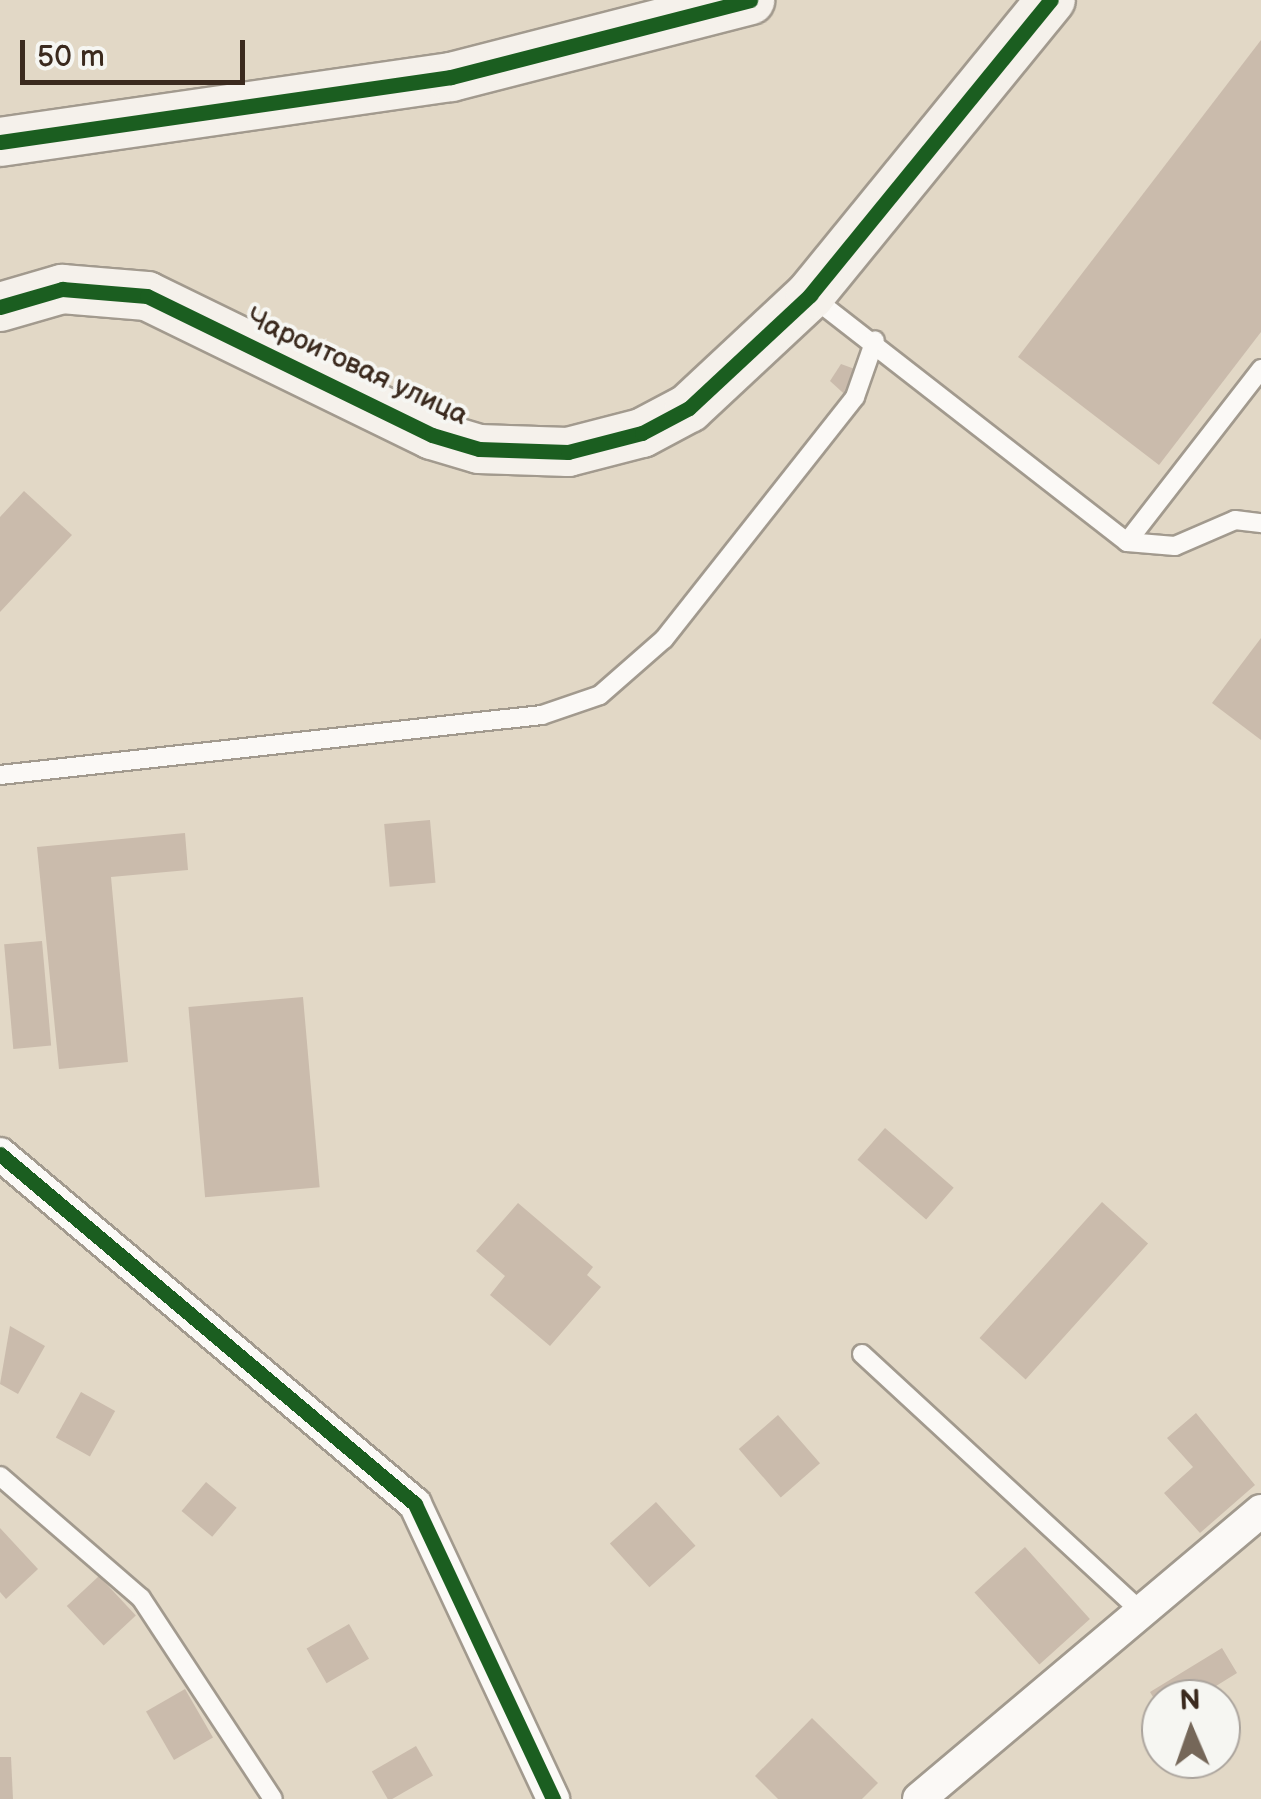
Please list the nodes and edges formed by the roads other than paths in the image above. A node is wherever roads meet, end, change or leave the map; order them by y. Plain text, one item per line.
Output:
1 (750, 0) edge
2 (1051, 0) edge
3 (0, 142) edge
4 (810, 295) junction
5 (0, 307) edge
6 (876, 340) junction
7 (1261, 369) edge
8 (1261, 523) edge
9 (1127, 542) junction
10 (0, 775) edge
11 (0, 1154) edge
12 (862, 1354) dead end
13 (0, 1476) edge
14 (1261, 1511) edge
15 (1144, 1614) junction
16 (273, 1799) edge
17 (553, 1799) edge
18 (919, 1799) edge

1 - 3 street
2 - 4 street, Чароитовая улица
4 - 5 street, Чароитовая улица
4 - 6 lane
6 - 9 lane
6 - 10 lane
7 - 9 lane
8 - 9 lane
11 - 17 street
12 - 15 lane
13 - 16 lane
14 - 15 street
15 - 18 street

